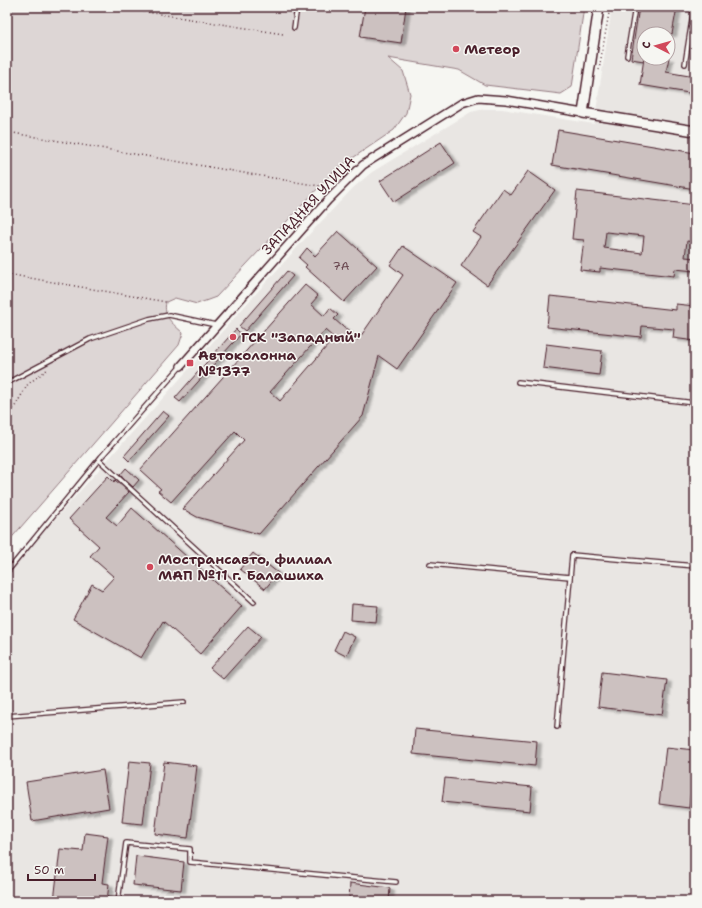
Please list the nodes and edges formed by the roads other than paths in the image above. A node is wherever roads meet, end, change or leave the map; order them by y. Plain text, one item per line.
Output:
1 (298, 7) edge
2 (599, 7) edge
3 (635, 7) edge
4 (694, 7) edge
5 (294, 28) dead end
6 (627, 56) dead end
7 (685, 64) dead end
8 (583, 113) junction
9 (695, 131) edge
10 (217, 325) junction
11 (181, 366) joint
12 (518, 382) dead end
13 (7, 383) edge
14 (695, 403) edge
15 (99, 460) junction
16 (430, 564) dead end
17 (695, 566) edge
18 (7, 572) edge
19 (570, 577) junction
20 (254, 602) dead end
21 (184, 702) dead end
22 (7, 716) edge
23 (556, 727) dead end
24 (396, 882) dead end
25 (118, 901) edge

1 - 5 lane
2 - 8 street
3 - 6 lane
4 - 7 lane
8 - 9 street, ЗАПАДНАЯ УЛИЦА
8 - 10 street, ЗАПАДНАЯ УЛИЦА
10 - 11 street, ЗАПАДНАЯ УЛИЦА
10 - 13 lane
11 - 15 lane
12 - 14 lane
15 - 18 lane
15 - 20 lane
16 - 19 lane
17 - 19 lane
19 - 23 lane
21 - 22 lane
24 - 25 lane

